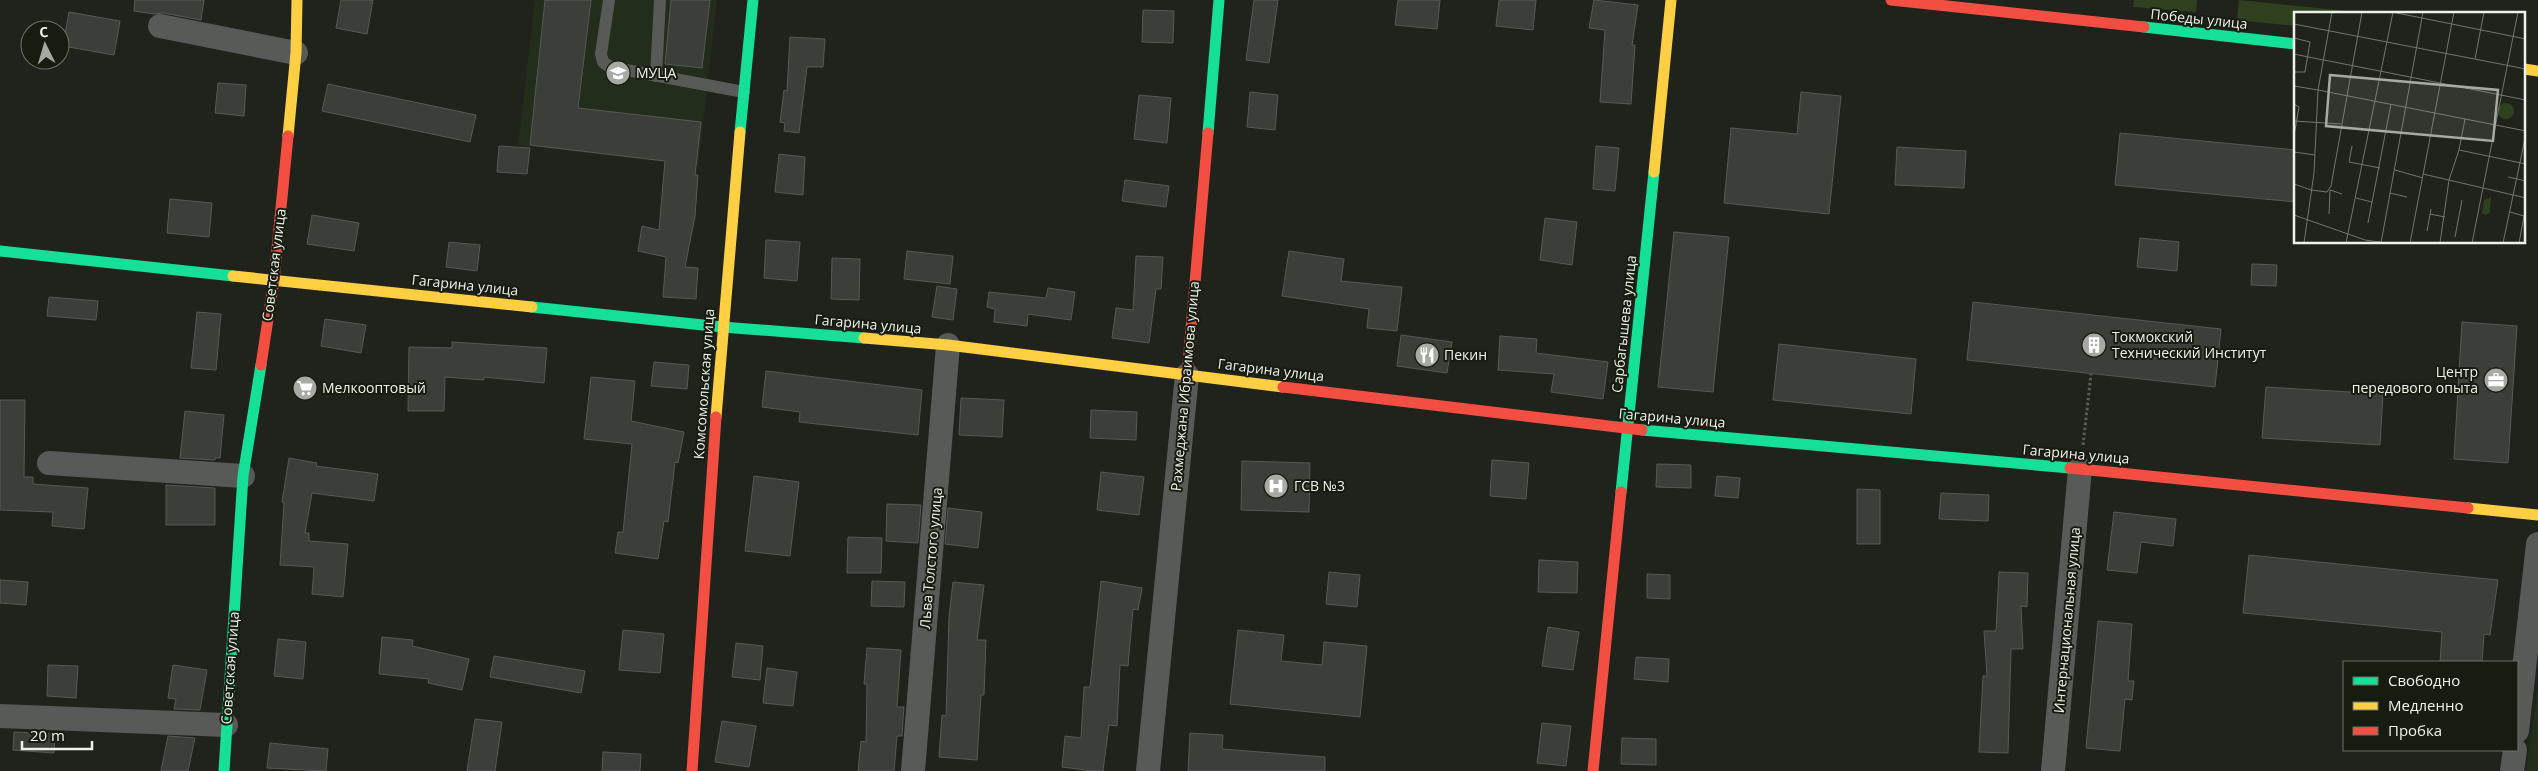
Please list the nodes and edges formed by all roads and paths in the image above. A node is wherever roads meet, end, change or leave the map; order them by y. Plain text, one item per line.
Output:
1 (297, 0) edge
2 (609, 0) edge
3 (660, 0) edge
4 (753, 0) edge
5 (1219, 0) edge
6 (1671, 0) edge
7 (1891, 0) edge
8 (160, 26) dead end
9 (2294, 44) edge
10 (296, 53) junction
11 (656, 76) junction
12 (744, 92) junction
13 (0, 251) edge
14 (274, 280) junction
15 (722, 326) junction
16 (948, 345) junction
17 (2090, 374) dead end
18 (1187, 375) junction
19 (1626, 430) junction
20 (49, 464) dead end
21 (2080, 469) junction
22 (243, 476) junction
23 (2538, 515) edge
24 (2538, 544) edge
25 (0, 716) edge
26 (2518, 722) edge
27 (226, 725) junction
28 (2515, 751) edge
29 (224, 771) edge
30 (692, 771) edge
31 (913, 771) edge
32 (1148, 771) edge
33 (1593, 771) edge
34 (2053, 771) edge
35 (2512, 771) edge

1 - 10 main road, Советская улица
2 - 11 lane
3 - 11 lane
4 - 12 main road, Комсомольская улица
5 - 18 main road, Рахмеджана Ибраимова улица
6 - 19 main road, Сарбагышева улица
7 - 9 main road, Победы улица
8 - 10 street
10 - 14 main road, Советская улица
11 - 12 lane
12 - 15 main road, Комсомольская улица
13 - 14 main road, Гагарина улица
14 - 15 main road, Гагарина улица
14 - 22 main road, Советская улица
15 - 16 main road, Гагарина улица
15 - 30 main road, Комсомольская улица
16 - 18 main road, Гагарина улица
16 - 31 street, Льва Толстого улица
17 - 21 path
18 - 19 main road, Гагарина улица
18 - 32 street, Рахмеджана Ибраимова улица
19 - 21 main road, Гагарина улица
19 - 33 main road, Сарбагышева улица
20 - 22 street
21 - 23 main road, Гагарина улица
21 - 34 street, Интернациональная улица
22 - 27 main road, Советская улица
24 - 26 street
25 - 27 street
27 - 29 main road, Советская улица
28 - 35 street

